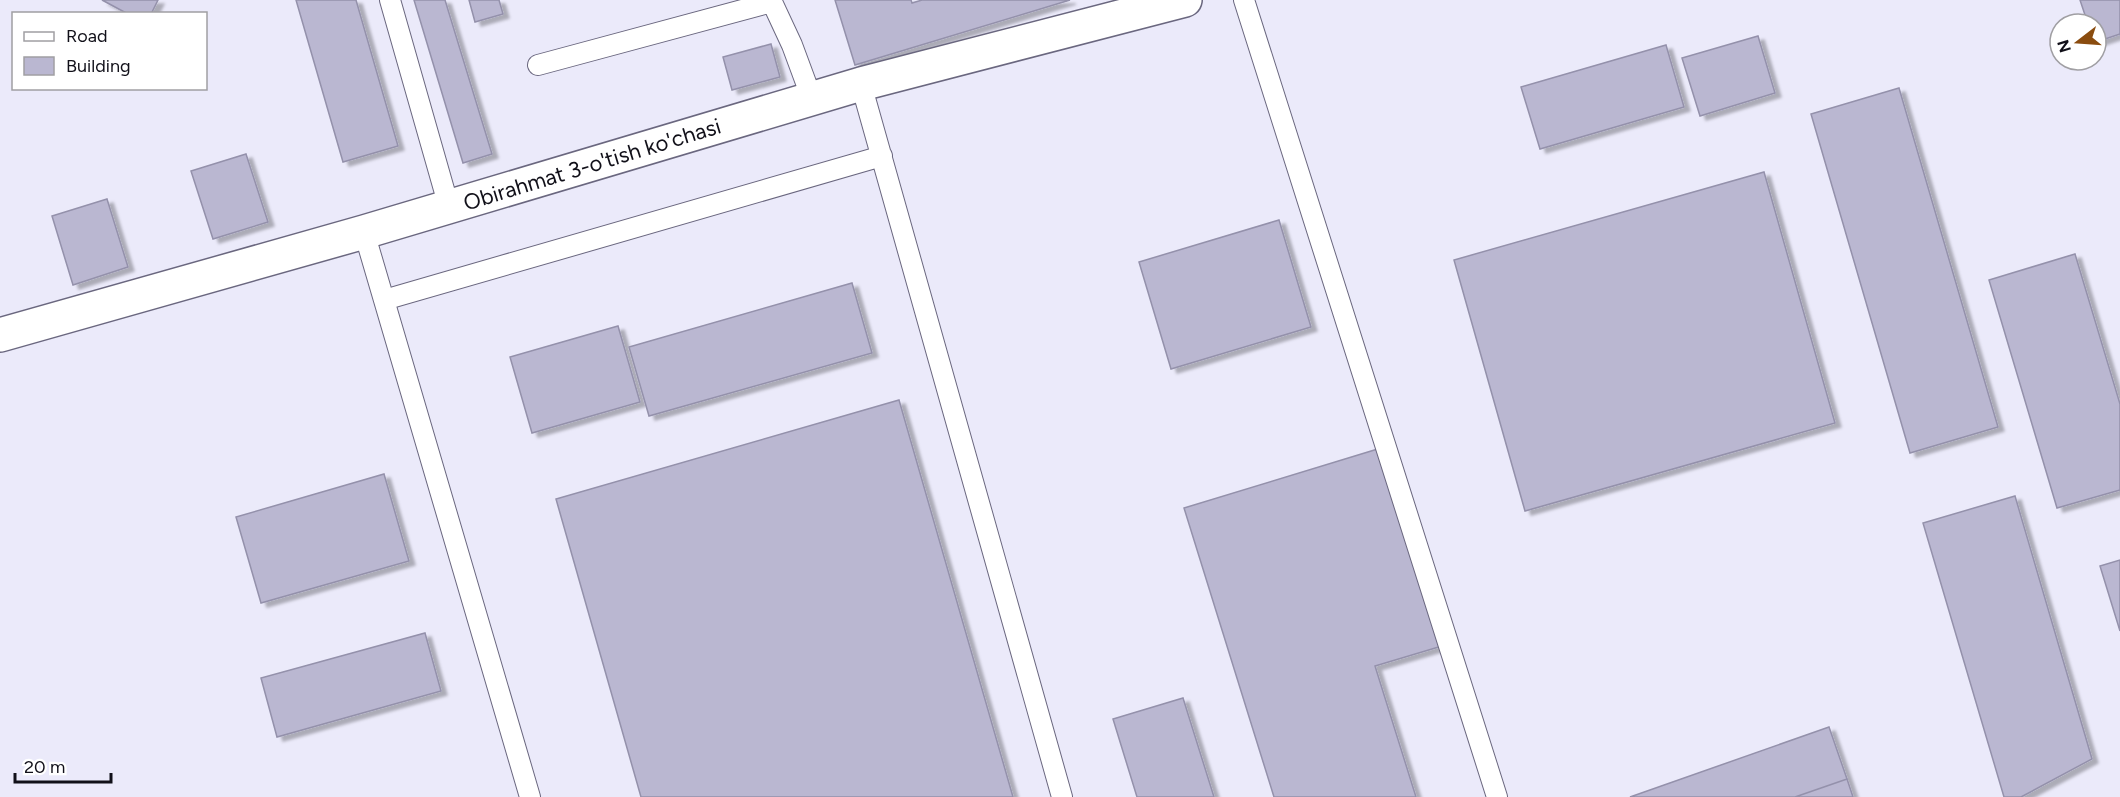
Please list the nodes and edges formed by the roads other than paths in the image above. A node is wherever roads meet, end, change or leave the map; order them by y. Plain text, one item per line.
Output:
1 (390, 0) edge
2 (1185, 0) edge
3 (1244, 0) edge
4 (772, 1) edge
5 (538, 65) dead end
6 (861, 84) junction
7 (812, 99) junction
8 (882, 156) junction
9 (449, 207) junction
10 (364, 232) junction
11 (384, 300) junction
12 (0, 335) edge
13 (530, 797) edge
14 (1062, 797) edge
15 (1497, 797) edge

1 - 9 lane
2 - 6 street, Obirahmat 3-o'tish ko'chasi
3 - 15 lane
4 - 5 lane
4 - 7 lane
6 - 7 street, Obirahmat 3-o'tish ko'chasi
6 - 8 lane
7 - 9 street, Obirahmat 3-o'tish ko'chasi
8 - 11 lane
8 - 14 lane
9 - 10 street, Obirahmat 3-o'tish ko'chasi
10 - 11 lane
10 - 12 street, Obirahmat 3-o'tish ko'chasi
11 - 13 lane

